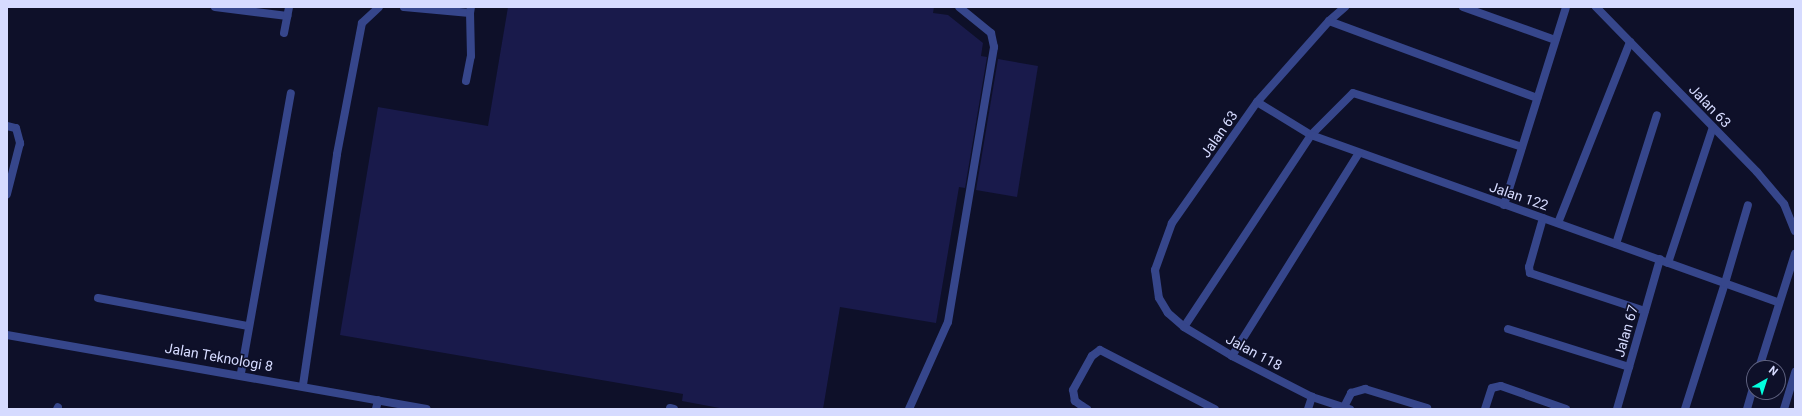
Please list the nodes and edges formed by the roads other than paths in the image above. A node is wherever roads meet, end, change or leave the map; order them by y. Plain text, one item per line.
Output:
1 (215, 7) edge
2 (289, 7) edge
3 (379, 7) edge
4 (404, 7) edge
5 (959, 7) edge
6 (1345, 7) edge
7 (1463, 7) edge
8 (1566, 7) edge
9 (1596, 7) edge
10 (470, 10) edge
11 (287, 16) junction
12 (1328, 20) junction
13 (284, 33) dead end
14 (1555, 40) junction
15 (1630, 42) junction
16 (466, 82) dead end
17 (291, 94) dead end
18 (1537, 98) junction
19 (1257, 102) junction
20 (1657, 115) dead end
21 (7, 126) edge
22 (1713, 127) junction
23 (1311, 135) junction
24 (1522, 147) junction
25 (1359, 153) junction
26 (7, 194) edge
27 (1504, 205) junction
28 (1748, 205) dead end
29 (1543, 218) junction
30 (1558, 224) junction
31 (1795, 231) edge
32 (1616, 244) junction
33 (1795, 254) edge
34 (1660, 259) junction
35 (1668, 263) junction
36 (1725, 283) junction
37 (98, 298) dead end
38 (1159, 298) joint
39 (1778, 302) junction
40 (1645, 311) junction
41 (248, 326) junction
42 (1184, 327) junction
43 (1508, 329) dead end
44 (7, 334) edge
45 (1232, 356) junction
46 (1761, 360) edge
47 (1629, 367) junction
48 (1795, 372) edge
49 (241, 373) junction
50 (303, 385) junction
51 (1312, 397) junction
52 (378, 400) junction
53 (1084, 408) edge
54 (1347, 408) edge
55 (1427, 408) dead end
56 (376, 409) edge
57 (426, 409) edge
58 (909, 409) edge
59 (1215, 409) edge
60 (1308, 409) edge
61 (1485, 409) edge
62 (1566, 409) edge
63 (1617, 409) edge
64 (1685, 409) edge
65 (1784, 409) edge

1 - 11 street
2 - 11 street
3 - 50 street
4 - 10 street
5 - 58 street
6 - 12 street, Jalan 63
7 - 14 street
8 - 14 street
9 - 15 street, Jalan 63
10 - 16 street
11 - 13 street
12 - 18 street
12 - 19 street, Jalan 63
14 - 18 street
15 - 22 street, Jalan 63
15 - 30 street
17 - 41 street
18 - 24 street
19 - 23 street, Jalan 122
19 - 38 street, Jalan 63
20 - 32 street
21 - 26 street
22 - 31 street, Jalan 63
22 - 35 street
23 - 24 street
23 - 25 street, Jalan 122
23 - 42 street
24 - 27 street
25 - 27 street, Jalan 122
25 - 45 street
27 - 29 street, Jalan 122
28 - 36 street
29 - 30 street, Jalan 122
29 - 40 street
30 - 32 street, Jalan 122
32 - 34 street, Jalan 122
33 - 39 street
34 - 35 street, Jalan 122
34 - 40 street, Jalan 67
35 - 36 street, Jalan 122
36 - 39 street, Jalan 122
36 - 64 street
37 - 41 street
38 - 42 street, Jalan 118
39 - 46 street
40 - 47 street, Jalan 67
41 - 49 street
42 - 45 street, Jalan 118
43 - 47 street
44 - 49 street, Jalan Teknologi 8
45 - 51 street, Jalan 118
47 - 63 street, Jalan 67
48 - 65 street
49 - 50 street, Jalan Teknologi 8
50 - 52 street, Jalan Teknologi 8
51 - 54 street, Jalan 118
51 - 60 street
52 - 56 street
52 - 57 street, Jalan Teknologi 8
53 - 59 street
54 - 55 street
61 - 62 street

